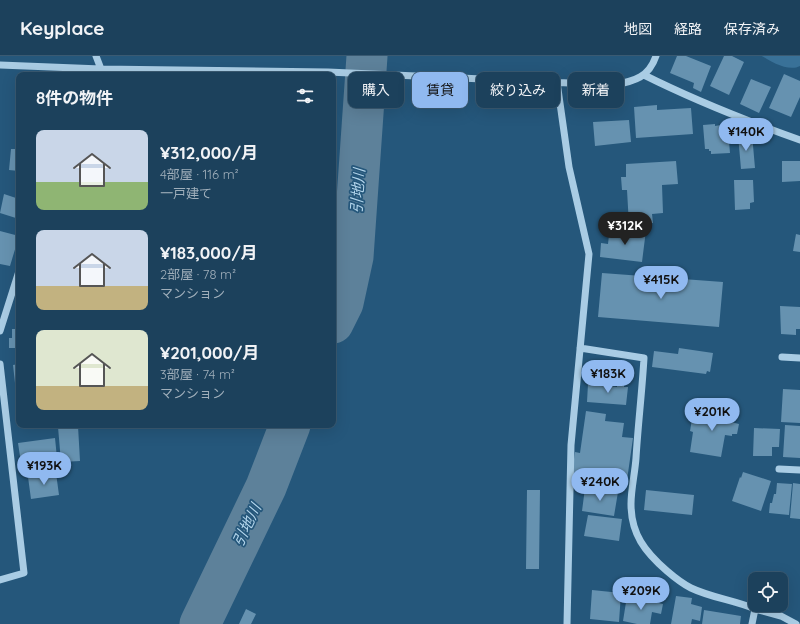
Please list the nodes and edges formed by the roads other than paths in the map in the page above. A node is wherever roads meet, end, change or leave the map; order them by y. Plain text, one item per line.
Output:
1 (96, 56) edge
2 (656, 56) edge
3 (0, 65) edge
4 (101, 69) junction
5 (644, 75) junction
6 (476, 78) edge
7 (560, 82) edge
8 (560, 103) edge
9 (800, 140) edge
10 (16, 279) edge
11 (3, 310) edge
12 (0, 331) edge
13 (580, 348) junction
14 (782, 357) dead end
15 (800, 358) edge
16 (0, 364) edge
17 (779, 469) dead end
18 (800, 470) edge
19 (0, 580) edge
20 (748, 606) edge
21 (754, 612) edge
22 (766, 612) edge
23 (569, 624) edge
24 (752, 624) edge
25 (796, 624) edge

1 - 4 street
2 - 5 street
3 - 4 street
4 - 6 street
5 - 7 street
5 - 9 street
8 - 13 street
10 - 11 street
11 - 12 street
13 - 20 street
13 - 23 street
14 - 15 street
16 - 19 street
17 - 18 street
21 - 24 street
22 - 25 street

